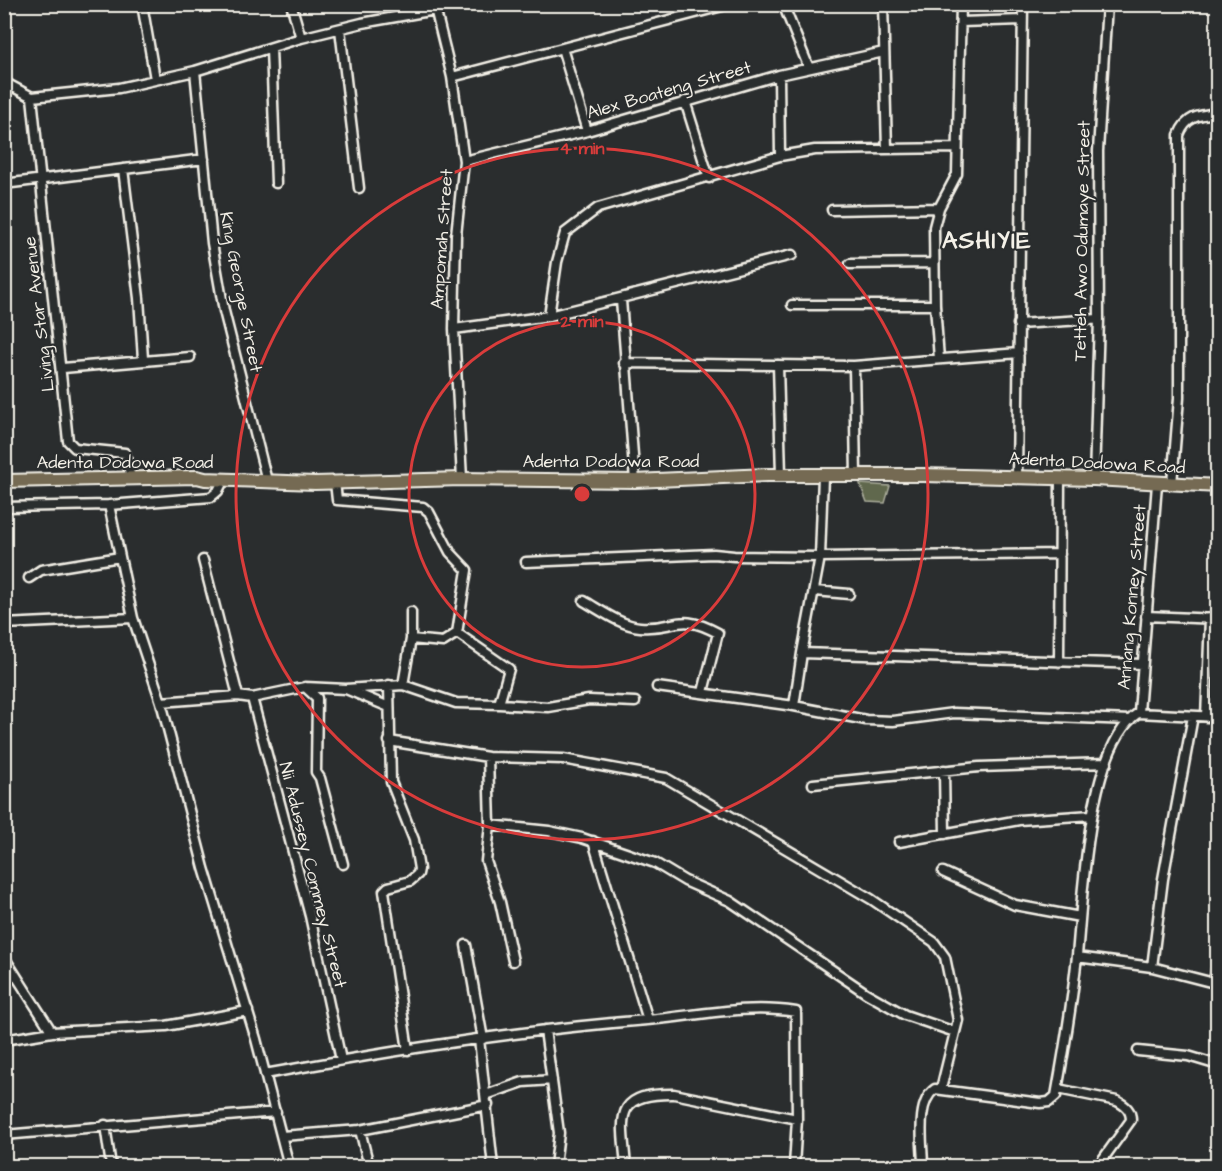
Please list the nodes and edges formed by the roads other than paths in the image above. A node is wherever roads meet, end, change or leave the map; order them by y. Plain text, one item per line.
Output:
1 (142, 4) edge
2 (291, 4) edge
3 (730, 4) edge
4 (783, 4) edge
5 (883, 4) edge
6 (961, 4) edge
7 (1023, 4) edge
8 (1108, 5) edge
9 (435, 7) edge
10 (696, 8) edge
11 (1022, 21) junction
12 (961, 22) junction
13 (340, 28) junction
14 (301, 38) junction
15 (272, 48) junction
16 (562, 48) junction
17 (885, 52) junction
18 (809, 68) junction
19 (195, 71) junction
20 (779, 75) junction
21 (452, 77) junction
22 (155, 79) junction
23 (4, 82) edge
24 (32, 97) junction
25 (685, 101) junction
26 (1218, 113) edge
27 (587, 131) junction
28 (957, 148) junction
29 (887, 149) junction
30 (780, 156) junction
31 (204, 159) junction
32 (464, 161) junction
33 (123, 169) junction
34 (709, 178) junction
35 (42, 179) junction
36 (276, 183) dead end
37 (4, 184) edge
38 (359, 188) dead end
39 (939, 208) junction
40 (832, 210) dead end
41 (792, 255) dead end
42 (850, 264) dead end
43 (934, 264) junction
44 (621, 300) junction
45 (792, 305) dead end
46 (935, 305) junction
47 (549, 316) junction
48 (1099, 319) junction
49 (1018, 324) junction
50 (454, 329) junction
51 (1019, 353) junction
52 (190, 357) dead end
53 (143, 359) junction
54 (939, 359) junction
55 (624, 363) junction
56 (778, 365) junction
57 (854, 366) junction
58 (63, 368) junction
59 (781, 475) junction
60 (823, 476) junction
61 (856, 476) junction
62 (1017, 477) junction
63 (131, 478) junction
64 (1060, 478) junction
65 (224, 479) junction
66 (462, 479) junction
67 (1094, 479) junction
68 (4, 481) edge
69 (267, 481) junction
70 (635, 481) junction
71 (335, 482) junction
72 (1157, 484) junction
73 (1172, 484) junction
74 (1218, 486) edge
75 (109, 505) junction
76 (4, 507) edge
77 (1060, 554) junction
78 (120, 557) junction
79 (820, 557) junction
80 (203, 560) dead end
81 (526, 562) dead end
82 (29, 578) dead end
83 (815, 591) junction
84 (849, 594) dead end
85 (584, 601) dead end
86 (411, 612) dead end
87 (1146, 616) junction
88 (133, 618) junction
89 (1214, 618) edge
90 (4, 624) edge
91 (457, 633) junction
92 (411, 639) junction
93 (802, 653) junction
94 (1059, 662) junction
95 (1142, 664) junction
96 (389, 685) junction
97 (403, 685) junction
98 (305, 687) junction
99 (657, 687) dead end
100 (346, 689) junction
101 (703, 692) junction
102 (238, 696) junction
103 (252, 698) junction
104 (161, 702) junction
105 (635, 702) dead end
106 (499, 704) junction
107 (794, 706) junction
108 (388, 708) junction
109 (1139, 712) junction
110 (1192, 716) junction
111 (1206, 717) junction
112 (1218, 717) edge
113 (1130, 720) junction
114 (389, 741) junction
115 (488, 757) junction
116 (1107, 763) junction
117 (944, 770) junction
118 (813, 784) dead end
119 (1092, 815) junction
120 (490, 825) junction
121 (945, 834) junction
122 (593, 841) junction
123 (899, 842) dead end
124 (343, 864) dead end
125 (943, 872) dead end
126 (1080, 917) junction
127 (466, 945) dead end
128 (4, 957) edge
129 (1077, 957) junction
130 (1218, 958) edge
131 (513, 961) dead end
132 (1152, 967) junction
133 (7, 968) edge
134 (1216, 983) edge
135 (248, 1011) junction
136 (648, 1020) junction
137 (545, 1030) junction
138 (52, 1032) junction
139 (955, 1032) junction
140 (481, 1039) junction
141 (4, 1040) edge
142 (408, 1050) junction
143 (1138, 1051) dead end
144 (341, 1060) junction
145 (1218, 1065) edge
146 (265, 1074) junction
147 (552, 1080) junction
148 (941, 1089) junction
149 (1058, 1089) junction
150 (486, 1095) junction
151 (488, 1106) junction
152 (276, 1112) junction
153 (797, 1119) junction
154 (105, 1125) junction
155 (360, 1130) junction
156 (4, 1135) edge
157 (282, 1136) junction
158 (111, 1167) edge
159 (289, 1167) edge
160 (369, 1167) edge
161 (493, 1167) edge
162 (555, 1167) edge
163 (626, 1167) edge
164 (794, 1167) edge
165 (923, 1167) edge
166 (1098, 1167) edge

1 - 22 street
2 - 14 street
3 - 10 street
4 - 18 street
5 - 17 street
6 - 12 street
7 - 11 street
8 - 48 street, Tetteh Awo Odumaye Street
9 - 13 street
9 - 21 street, Ampomah Street
10 - 16 street
11 - 12 street
11 - 49 street
12 - 28 street
13 - 14 street
13 - 38 street
14 - 15 street
15 - 19 street
15 - 36 street
16 - 21 street
16 - 27 street
17 - 18 street, Alex Boateng Street
17 - 29 street
18 - 20 street, Alex Boateng Street
19 - 22 street
19 - 31 street, King George Street
20 - 25 street, Alex Boateng Street
20 - 30 street
21 - 32 street, Ampomah Street
22 - 24 street
23 - 24 street
24 - 35 street, Living Star Avenue
25 - 27 street, Alex Boateng Street
25 - 34 street
26 - 73 street
27 - 32 street, Alex Boateng Street
28 - 29 street
28 - 39 street
29 - 30 street
30 - 34 street
31 - 33 street
31 - 69 street, King George Street
32 - 50 street, Ampomah Street
33 - 35 street
33 - 53 street
34 - 47 street
35 - 37 street
35 - 58 street, Living Star Avenue
39 - 40 street
39 - 43 street
41 - 44 street
42 - 43 street
43 - 46 street
44 - 47 street
44 - 55 street
45 - 46 street
46 - 54 street
47 - 50 street
48 - 49 street
48 - 67 street, Tetteh Awo Odumaye Street
49 - 51 street
50 - 66 street, Ampomah Street
51 - 54 street
51 - 62 street
52 - 53 street
53 - 58 street
54 - 57 street
55 - 56 street
55 - 70 street
56 - 57 street
56 - 59 street
57 - 61 street
58 - 63 street, Living Star Avenue
59 - 60 main road, Adenta Dodowa Road
59 - 70 main road, Adenta Dodowa Road
60 - 61 main road, Adenta Dodowa Road
60 - 79 street
61 - 62 main road, Adenta Dodowa Road
62 - 64 main road, Adenta Dodowa Road
63 - 65 main road, Adenta Dodowa Road
63 - 68 main road, Adenta Dodowa Road
64 - 67 main road, Adenta Dodowa Road
64 - 77 street
65 - 69 main road, Adenta Dodowa Road
65 - 75 street
66 - 70 main road, Adenta Dodowa Road
66 - 71 main road, Adenta Dodowa Road
67 - 72 main road, Adenta Dodowa Road
69 - 71 main road, Adenta Dodowa Road
71 - 91 street
72 - 73 main road, Adenta Dodowa Road
72 - 87 street, Annang Konney Street
73 - 74 main road, Adenta Dodowa Road
75 - 76 street
75 - 78 street
77 - 79 street
77 - 94 street
78 - 82 street
78 - 88 street
79 - 81 street
79 - 83 street
80 - 102 street
83 - 84 street
83 - 93 street
85 - 101 street
86 - 92 street
87 - 89 street
87 - 95 street, Annang Konney Street
88 - 90 street
88 - 104 street
89 - 111 street
91 - 92 street
91 - 106 street
92 - 97 street
93 - 94 street
93 - 107 street
94 - 95 street
95 - 109 street, Annang Konney Street
96 - 97 street
96 - 100 street
96 - 108 street
97 - 106 street
98 - 100 street
98 - 103 street
98 - 124 street
99 - 101 street
100 - 108 street
101 - 107 street
102 - 103 street
102 - 104 street
103 - 144 street, Nii Adussey Commey Street
104 - 135 street
105 - 106 street
107 - 113 street
108 - 114 street
109 - 110 street
109 - 113 street
110 - 111 street
110 - 132 street
111 - 112 street
113 - 116 street
114 - 115 street
114 - 142 street
115 - 120 street
115 - 139 street
116 - 117 street
116 - 119 street
117 - 118 street
117 - 121 street
119 - 121 street
119 - 126 street
120 - 122 street
120 - 131 street
121 - 123 street
122 - 136 street
122 - 139 street
125 - 126 street
126 - 129 street
127 - 140 street
128 - 133 street
129 - 132 street
129 - 149 street
130 - 134 street
132 - 134 street
133 - 138 street
135 - 138 street
135 - 146 street
136 - 137 street
136 - 153 street
137 - 140 street
137 - 147 street
138 - 141 street
139 - 148 street
140 - 142 street
140 - 150 street
142 - 144 street
143 - 145 street
144 - 146 street
146 - 152 street
147 - 150 street
147 - 162 street
148 - 149 street
148 - 165 street
149 - 166 street
150 - 151 street
151 - 155 street
151 - 161 street
152 - 154 street
152 - 157 street
153 - 163 street
153 - 164 street
154 - 156 street
154 - 158 street
155 - 157 street
155 - 160 street
157 - 159 street

